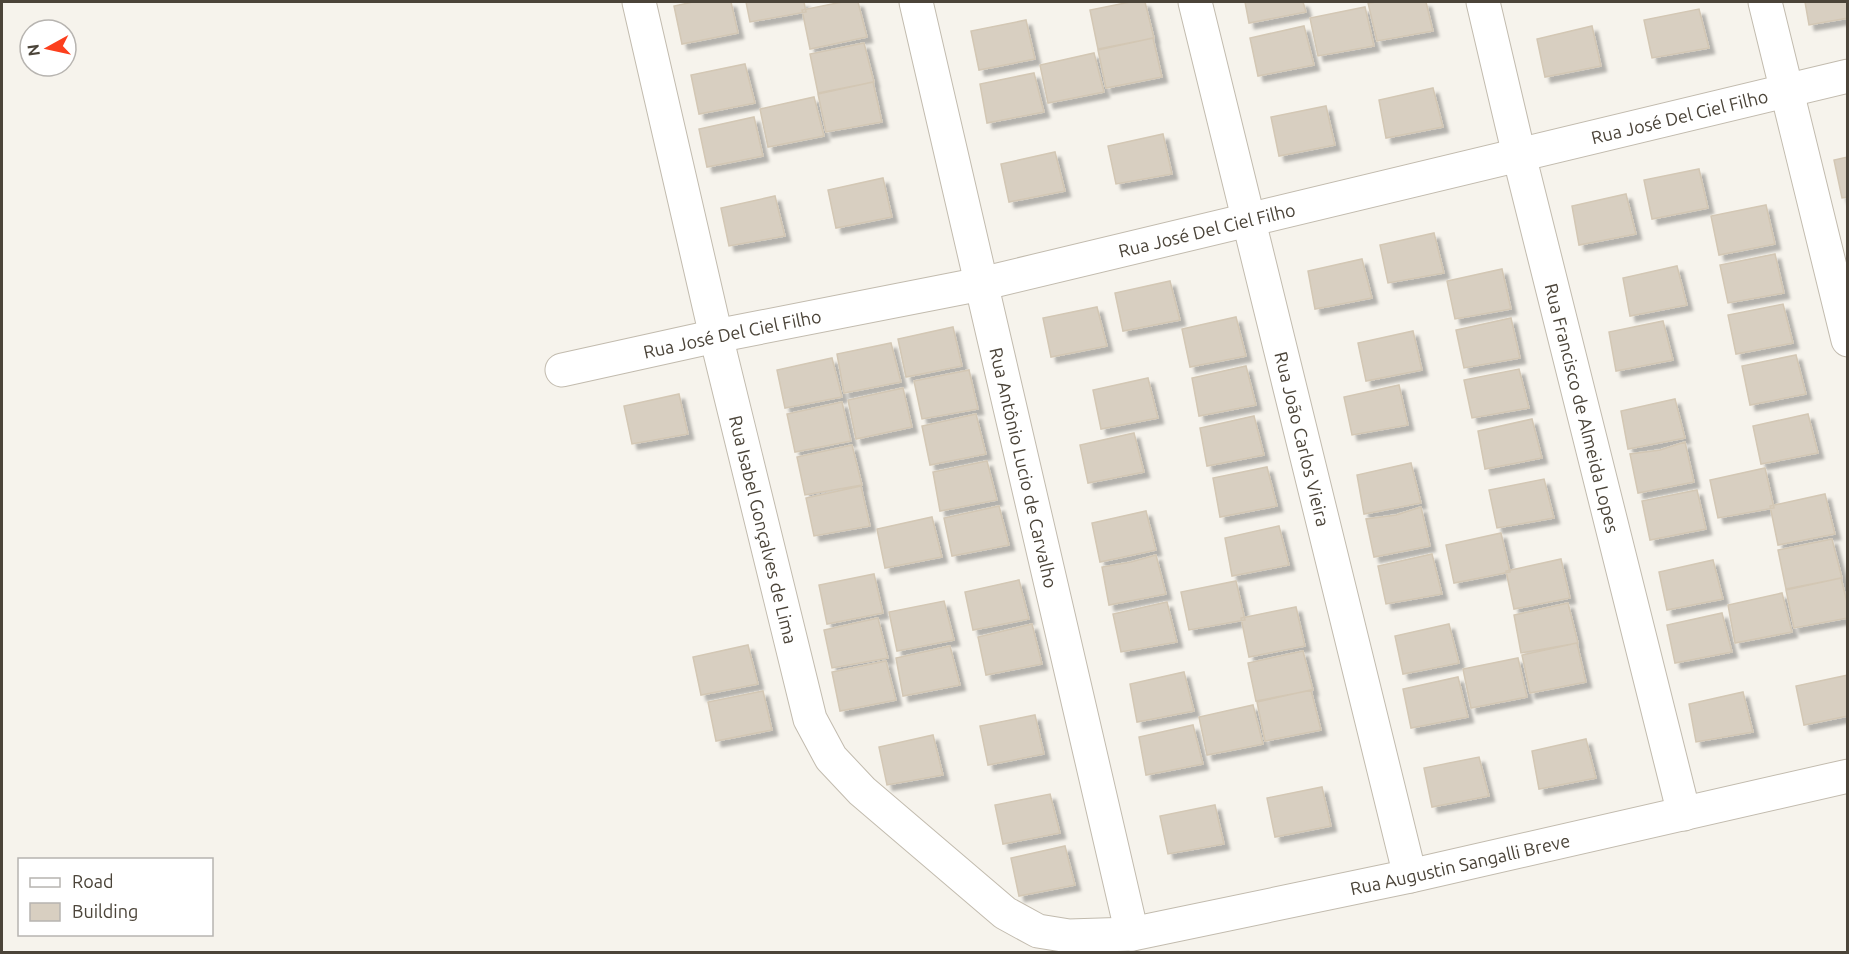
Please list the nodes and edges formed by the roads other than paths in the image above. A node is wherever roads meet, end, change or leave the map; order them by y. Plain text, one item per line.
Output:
1 (639, 2) edge
2 (916, 2) edge
3 (1195, 2) edge
4 (1483, 2) edge
5 (1765, 2) edge
6 (1848, 76) edge
7 (1787, 92) junction
8 (1519, 155) junction
9 (1249, 219) junction
10 (981, 284) junction
11 (716, 336) junction
12 (1848, 340) edge
13 (562, 370) dead end
14 (1848, 776) edge
15 (1684, 814) junction
16 (1410, 876) junction
17 (1132, 934) junction
18 (1070, 936) joint

1 - 11 street, Rua Isabel Gonçalves de Lima
2 - 10 street, Rua Antônio Lucio de Carvalho
3 - 9 street, Rua João Carlos Vieira
4 - 8 street, Rua Francisco de Almeida Lopes
5 - 7 street
6 - 7 street, Rua José Del Ciel Filho
7 - 8 street, Rua José Del Ciel Filho
7 - 12 street
8 - 9 street, Rua José Del Ciel Filho
8 - 15 street, Rua Francisco de Almeida Lopes
9 - 10 street, Rua José Del Ciel Filho
9 - 16 street, Rua João Carlos Vieira
10 - 11 street, Rua José Del Ciel Filho
10 - 17 street, Rua Antônio Lucio de Carvalho
11 - 13 street, Rua José Del Ciel Filho
11 - 18 street, Rua Isabel Gonçalves de Lima
14 - 15 street, Rua Augustin Sangalli Breve
15 - 16 street, Rua Augustin Sangalli Breve
16 - 17 street, Rua Augustin Sangalli Breve
17 - 18 street, Rua Augustin Sangalli Breve

